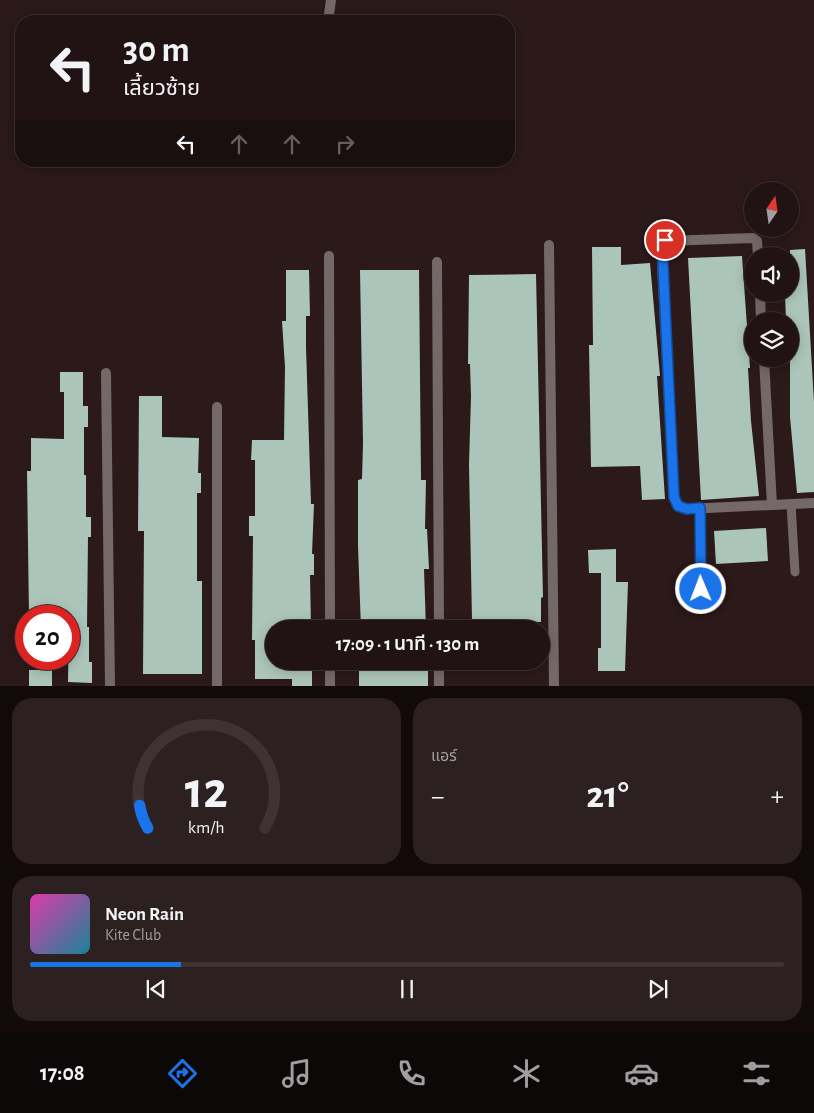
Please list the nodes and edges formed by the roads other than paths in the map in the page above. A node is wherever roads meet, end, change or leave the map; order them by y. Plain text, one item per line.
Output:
1 (331, 0) edge
2 (329, 15) edge
3 (550, 245) dead end
4 (757, 247) edge
5 (329, 256) dead end
6 (437, 262) dead end
7 (764, 367) edge
8 (106, 373) dead end
9 (217, 407) dead end
10 (814, 503) edge
11 (791, 504) junction
12 (772, 505) junction
13 (700, 508) junction
14 (795, 572) dead end
15 (701, 589) dead end
16 (330, 620) edge
17 (439, 620) edge
18 (330, 670) edge
19 (439, 670) edge
20 (110, 686) edge
21 (217, 686) edge
22 (330, 686) edge
23 (439, 686) edge
24 (554, 686) edge

1 - 2 street
3 - 24 street
4 - 13 street
5 - 16 street
6 - 17 street
7 - 12 street
8 - 20 street
9 - 21 street
10 - 11 street
11 - 12 street
11 - 14 lane
12 - 13 street
13 - 15 lane
18 - 22 street
19 - 23 street

